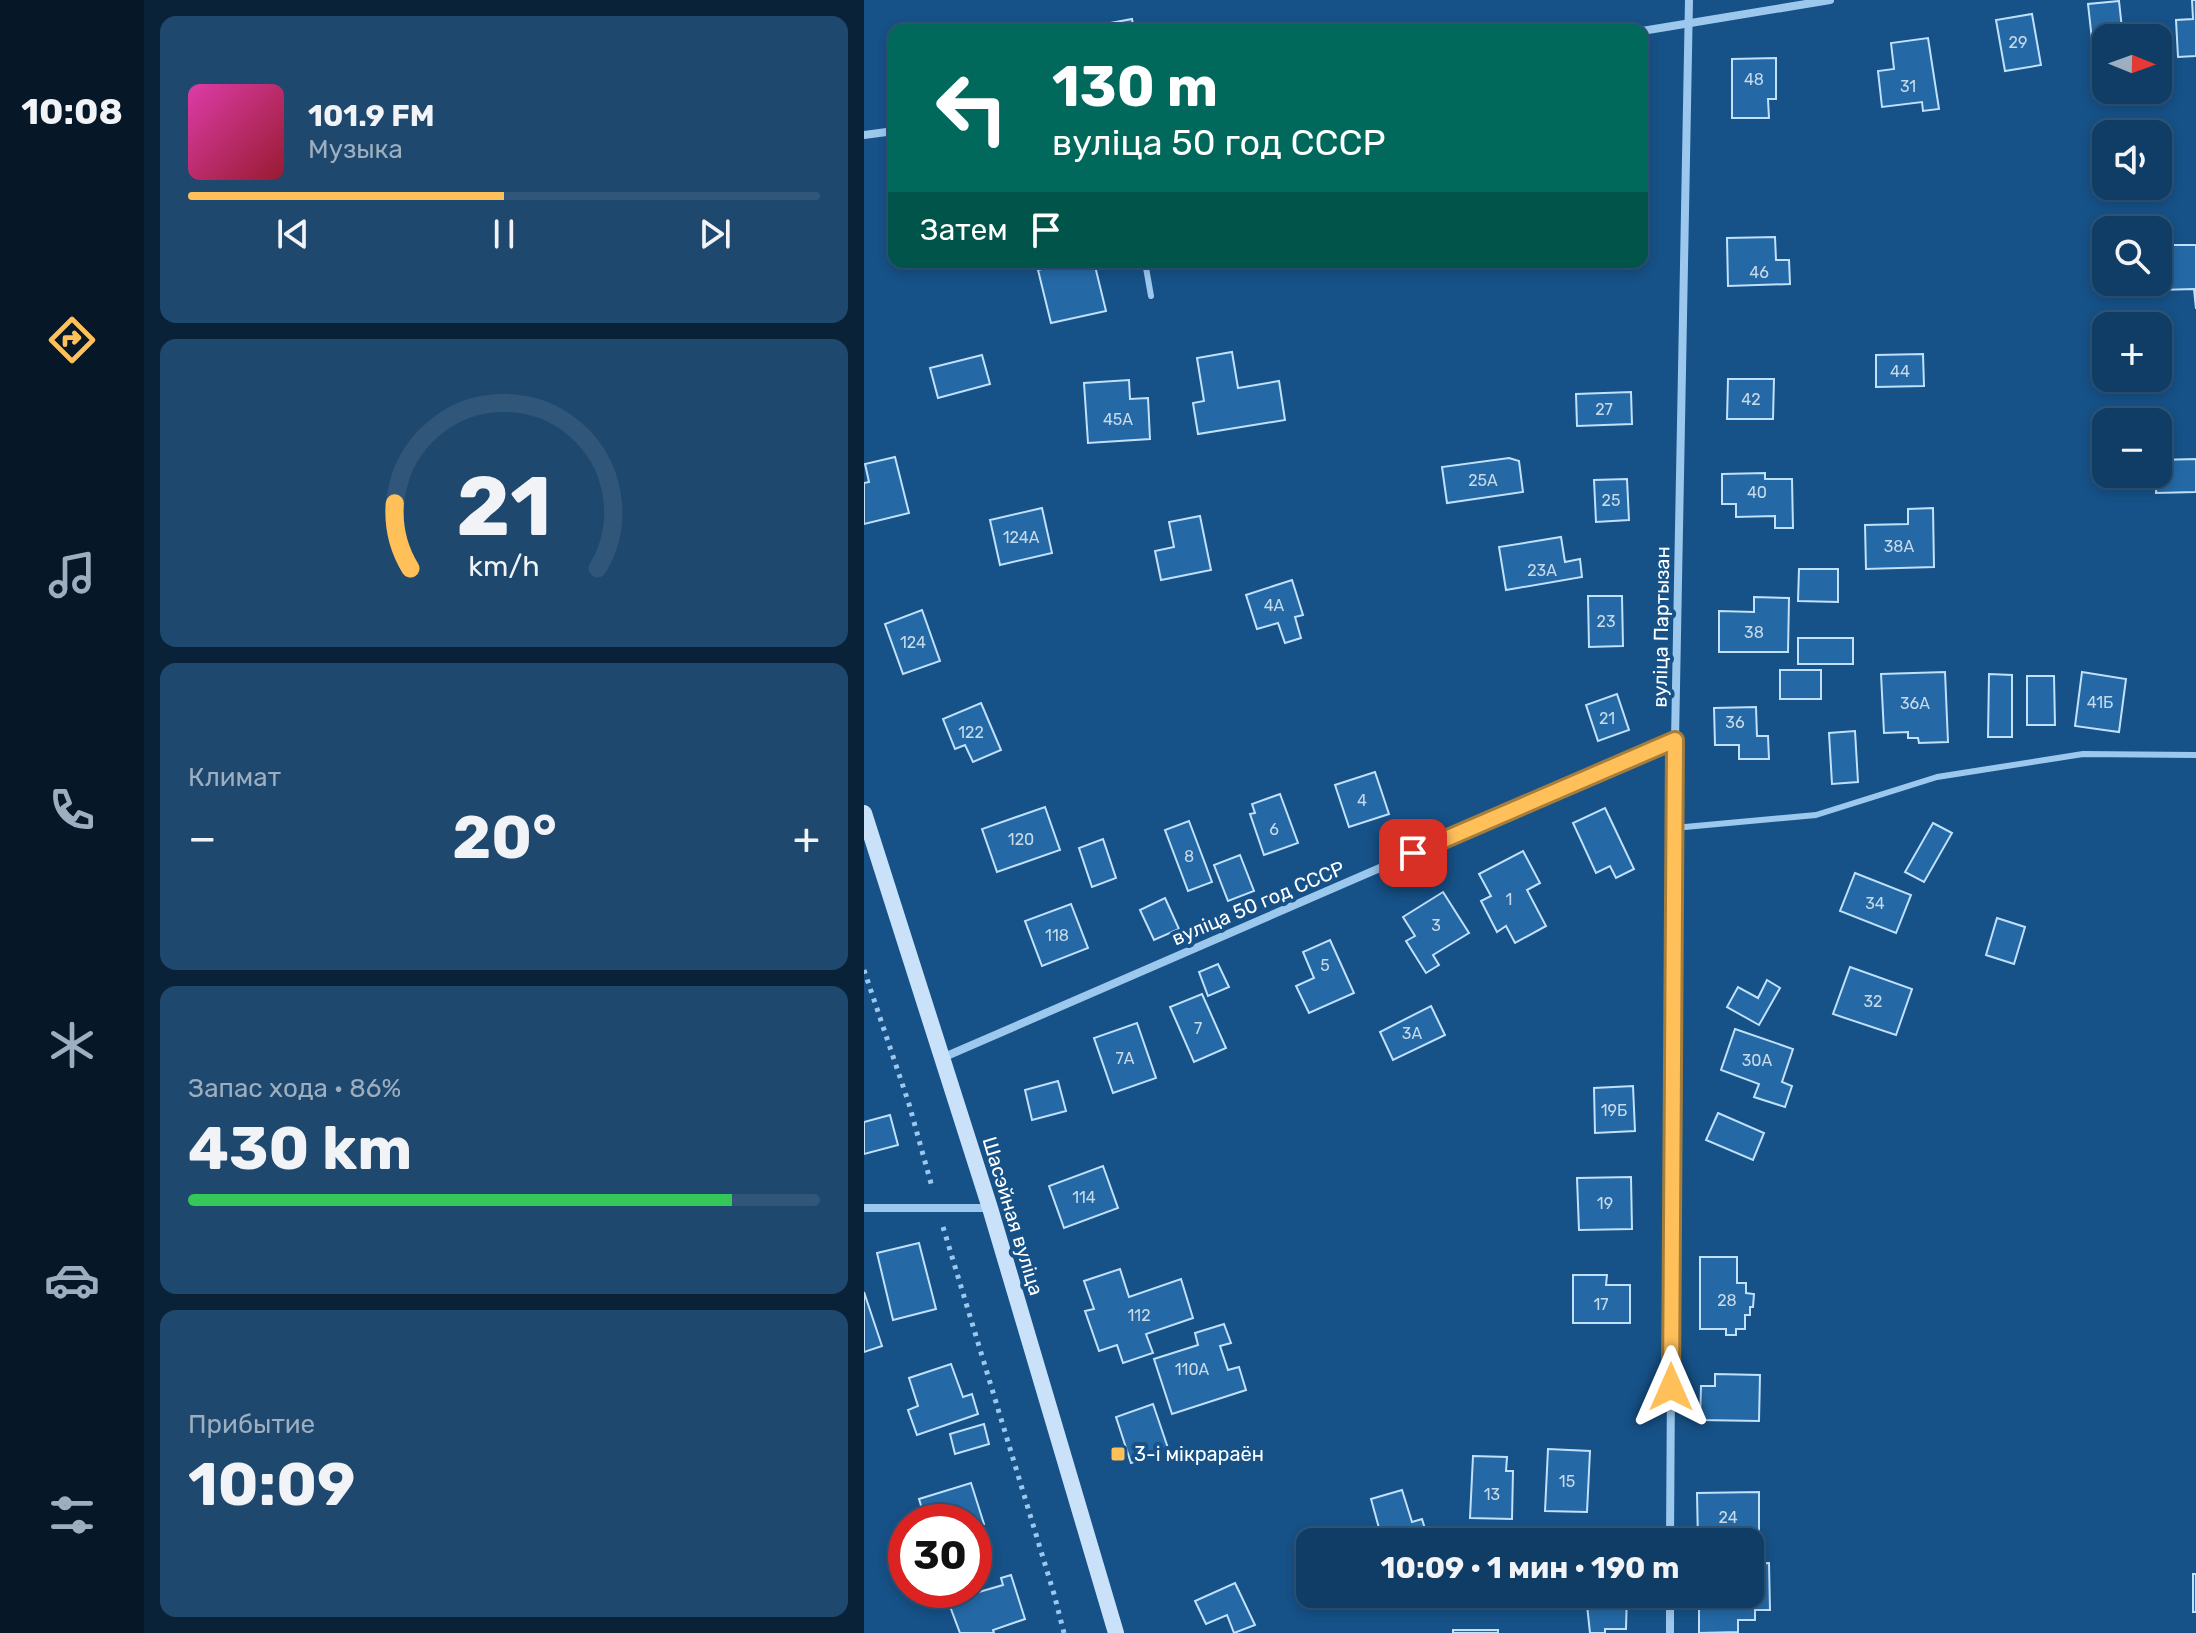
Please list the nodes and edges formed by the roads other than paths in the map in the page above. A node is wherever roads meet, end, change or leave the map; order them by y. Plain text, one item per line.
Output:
1 (1689, 0) edge
2 (1830, 0) edge
3 (1688, 21) junction
4 (1648, 30) edge
5 (888, 132) edge
6 (864, 135) edge
7 (1146, 268) edge
8 (1151, 296) dead end
9 (1675, 740) junction
10 (2196, 755) edge
11 (865, 820) edge
12 (1674, 828) junction
13 (941, 1058) junction
14 (864, 1208) edge
15 (990, 1208) junction
16 (1670, 1528) edge
17 (1670, 1608) edge
18 (1116, 1633) edge
19 (1670, 1633) edge

1 - 3 street, вуліца Партызан
2 - 3 street
3 - 4 street
3 - 9 street, вуліца Партызан
5 - 6 street
7 - 8 lane
9 - 12 street, вуліца Партызан
9 - 13 street, вуліца 50 год СССР
10 - 12 lane
11 - 13 main road, Шасэйная вуліца
12 - 16 street, вуліца Партызан
13 - 15 main road, Шасэйная вуліца
14 - 15 street
15 - 18 main road, Шасэйная вуліца
17 - 19 street

